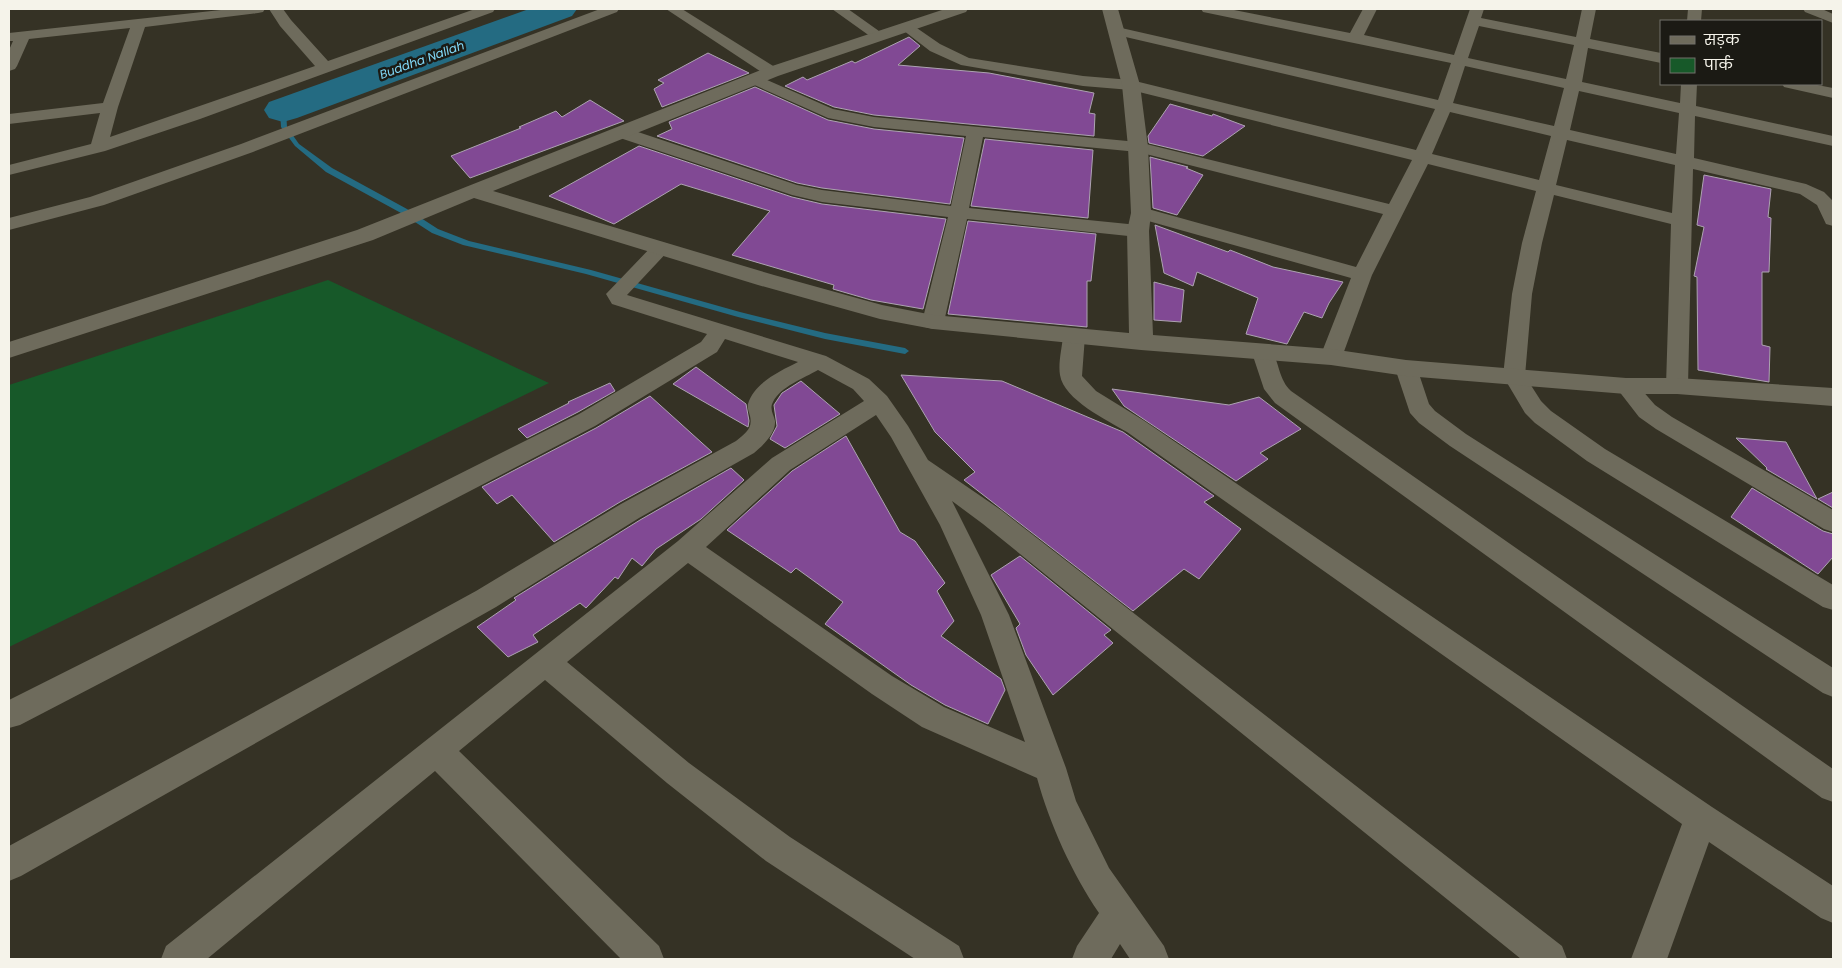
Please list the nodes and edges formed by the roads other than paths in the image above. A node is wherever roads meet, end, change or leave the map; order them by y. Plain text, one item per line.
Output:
1 (258, 9) edge
2 (276, 9) edge
3 (488, 9) edge
4 (612, 9) edge
5 (673, 9) edge
6 (839, 9) edge
7 (960, 9) edge
8 (1110, 9) edge
9 (1209, 9) edge
10 (1370, 9) edge
11 (1589, 9) edge
12 (1809, 9) edge
13 (1476, 15) edge
14 (1833, 19) edge
15 (139, 24) junction
16 (906, 27) junction
17 (1117, 31) junction
18 (16, 36) edge
19 (879, 36) junction
20 (1355, 38) junction
21 (1581, 42) junction
22 (1660, 58) edge
23 (1461, 61) junction
24 (9, 66) edge
25 (325, 67) junction
26 (772, 72) junction
27 (756, 80) junction
28 (1131, 85) junction
29 (1573, 85) junction
30 (1689, 85) edge
31 (1802, 85) edge
32 (1815, 86) edge
33 (1833, 92) edge
34 (110, 107) junction
35 (1444, 107) junction
36 (1688, 110) junction
37 (9, 120) edge
38 (976, 131) junction
39 (1560, 132) junction
40 (623, 133) junction
41 (1833, 142) edge
42 (99, 147) junction
43 (1138, 147) junction
44 (1422, 157) junction
45 (1684, 162) junction
46 (9, 170) edge
47 (1546, 187) junction
48 (471, 191) junction
49 (1393, 211) junction
50 (959, 213) junction
51 (1833, 220) edge
52 (1681, 221) junction
53 (1139, 222) junction
54 (9, 224) edge
55 (661, 248) junction
56 (1362, 275) junction
57 (933, 322) junction
58 (721, 330) junction
59 (1141, 342) junction
60 (9, 350) edge
61 (1072, 356) junction
62 (1331, 357) junction
63 (818, 361) junction
64 (1269, 370) junction
65 (1408, 374) junction
66 (1677, 386) junction
67 (1523, 390) junction
68 (1636, 398) junction
69 (1833, 398) edge
70 (879, 402) junction
71 (918, 463) junction
72 (1833, 522) edge
73 (687, 548) junction
74 (1833, 599) edge
75 (545, 662) junction
76 (1833, 684) edge
77 (9, 715) edge
78 (436, 750) junction
79 (1050, 768) junction
80 (1833, 787) edge
81 (1701, 818) junction
82 (9, 864) edge
83 (1833, 906) edge
84 (1120, 913) junction
85 (179, 959) edge
86 (646, 959) edge
87 (946, 959) edge
88 (1090, 959) edge
89 (1151, 959) edge
90 (1548, 959) edge
91 (1649, 959) edge

1 - 15 street
2 - 25 street
3 - 25 street
4 - 54 street
5 - 26 street
6 - 19 street
7 - 16 street
8 - 17 street
9 - 20 street
10 - 20 street
11 - 21 street
12 - 14 street
13 - 21 street
13 - 23 street
15 - 18 street
15 - 34 street
16 - 19 street
16 - 28 street
17 - 28 street
17 - 35 street
18 - 24 street
19 - 26 street
20 - 23 street
21 - 22 street
21 - 29 street
23 - 29 street
23 - 35 street
25 - 42 street
26 - 27 street
27 - 38 street
27 - 40 street
28 - 43 street
28 - 44 street
29 - 36 street
29 - 39 street
30 - 36 street
31 - 32 street
32 - 33 street
34 - 37 street
34 - 42 street
35 - 39 street
35 - 44 street
36 - 41 street
36 - 45 street
38 - 43 street
38 - 50 street
39 - 45 street
39 - 47 street
40 - 48 street
40 - 50 street
42 - 46 street
43 - 49 street
43 - 53 street
44 - 47 street
44 - 49 street
45 - 51 street
45 - 52 street
47 - 52 street
47 - 67 street
48 - 55 street
48 - 60 street
49 - 56 street
50 - 53 street
50 - 57 street
52 - 66 street
53 - 56 street
53 - 59 street
55 - 57 street
55 - 58 street
56 - 62 street
57 - 61 street
58 - 63 street
58 - 77 street
59 - 61 street
59 - 64 street
61 - 81 street
62 - 64 street
62 - 65 street
63 - 70 street
63 - 82 street
64 - 80 street
65 - 67 street
65 - 76 street
66 - 68 street
66 - 69 street
67 - 68 street
67 - 74 street
68 - 72 street
70 - 71 street
70 - 73 street
71 - 79 street
71 - 90 street
73 - 75 street
73 - 79 street
75 - 78 street
75 - 87 street
78 - 85 street
78 - 86 street
79 - 84 street
81 - 83 street
81 - 91 street
84 - 88 street
84 - 89 street

